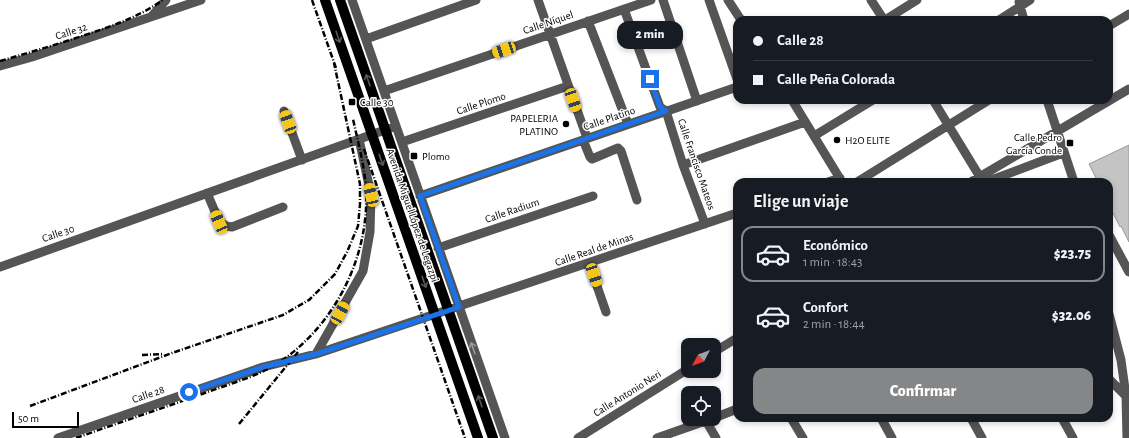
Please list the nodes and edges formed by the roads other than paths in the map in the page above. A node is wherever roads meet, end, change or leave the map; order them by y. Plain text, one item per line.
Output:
1 (166, 0) edge
2 (201, 0) edge
3 (325, 0) edge
4 (340, 0) edge
5 (352, 0) edge
6 (476, 0) edge
7 (538, 0) edge
8 (651, 0) edge
9 (663, 0) edge
10 (709, 0) edge
11 (728, 0) edge
12 (871, 0) edge
13 (917, 0) edge
14 (1030, 0) edge
15 (1019, 3) edge
16 (624, 9) junction
17 (1129, 14) edge
18 (738, 16) edge
19 (881, 16) edge
20 (891, 16) edge
21 (1004, 16) edge
22 (1023, 16) edge
23 (150, 18) junction
24 (588, 21) junction
25 (1113, 24) edge
26 (550, 34) junction
27 (366, 39) junction
28 (0, 66) edge
29 (733, 68) edge
30 (568, 86) junction
31 (733, 88) edge
32 (1129, 88) edge
33 (384, 91) junction
34 (1113, 97) edge
35 (697, 101) junction
36 (794, 104) edge
37 (866, 104) edge
38 (935, 104) edge
39 (983, 104) edge
40 (1048, 104) edge
41 (1102, 104) edge
42 (284, 111) dead end
43 (666, 111) junction
44 (805, 122) junction
45 (628, 124) junction
46 (396, 126) junction
47 (949, 126) junction
48 (386, 130) junction
49 (1056, 131) junction
50 (372, 135) junction
51 (814, 136) junction
52 (359, 139) junction
53 (585, 139) junction
54 (402, 142) junction
55 (1063, 153) junction
56 (302, 160) junction
57 (683, 165) junction
58 (840, 178) edge
59 (864, 178) edge
60 (982, 178) edge
61 (986, 178) edge
62 (989, 178) edge
63 (1072, 178) edge
64 (207, 193) junction
65 (420, 196) junction
66 (593, 196) dead end
67 (637, 200) dead end
68 (283, 207) dead end
69 (733, 214) edge
70 (705, 224) junction
71 (1113, 242) edge
72 (438, 248) junction
73 (589, 263) junction
74 (0, 266) edge
75 (1129, 272) edge
76 (459, 307) junction
77 (449, 310) junction
78 (606, 312) dead end
79 (435, 315) junction
80 (1113, 329) edge
81 (733, 340) edge
82 (721, 348) edge
83 (316, 354) junction
84 (681, 373) edge
85 (1113, 383) edge
86 (1126, 396) junction
87 (733, 410) edge
88 (721, 415) edge
89 (793, 422) edge
90 (883, 422) edge
91 (973, 422) edge
92 (1064, 422) edge
93 (690, 426) edge
94 (712, 426) edge
95 (58, 438) edge
96 (478, 438) edge
97 (493, 438) edge
98 (505, 438) edge
99 (578, 438) edge
100 (657, 438) edge
101 (716, 438) edge
102 (803, 438) edge
103 (892, 438) edge
104 (982, 438) edge
105 (1073, 438) edge
106 (1127, 438) edge

1 - 23 street
2 - 23 street, Calle 32
3 -> 50 main road, Avenida Miguel López de Legazpi
48 -> 4 main road, Avenida Miguel López de Legazpi
5 - 27 street, Avenida Miguel López de Legazpi
6 - 27 street
7 - 26 street
8 - 16 street, Calle Níquel
9 - 35 street
10 - 29 street
11 - 18 street
12 - 19 street
13 - 20 street
14 - 15 street
15 - 21 street
15 - 22 street
16 - 24 street, Calle Níquel
16 - 43 street, Calle Francisco Mateos
17 - 25 street
23 - 28 street, Calle 32
24 - 26 street, Calle Níquel
24 - 45 street
26 - 30 street
26 - 33 street, Calle Níquel
27 - 33 street, Avenida Miguel López de Legazpi
30 - 53 street
30 - 54 street, Calle Plomo
31 - 35 street, Calle Platino
32 - 34 street
33 - 46 street, Avenida Miguel López de Legazpi
35 - 43 street, Calle Platino
36 - 44 street
37 - 51 street
38 - 47 street
39 - 47 street
40 - 49 street
41 - 49 street
42 - 56 street
43 - 45 street, Calle Platino
43 - 57 street, Calle Francisco Mateos
44 - 51 street
44 - 57 street
45 - 53 street, Calle Platino
46 - 48 street, Calle 30
46 - 54 street, Avenida Miguel López de Legazpi
47 - 59 street
47 - 60 street
48 - 50 street, Calle 30
48 - 77 main road, Avenida Miguel López de Legazpi
49 - 55 street
49 - 61 street
50 - 52 street, Calle 30
50 -> 79 main road, Avenida Miguel López de Legazpi
51 - 58 street
52 - 56 street, Calle 30
52 - 83 street
53 - 65 street, Calle Platino
53 - 67 street
54 - 65 street, Avenida Miguel López de Legazpi
55 - 62 street
55 - 63 street
56 - 64 street, Calle 30
57 - 70 street, Calle Francisco Mateos
64 - 68 street
64 - 74 street, Calle 30
65 - 72 street, Avenida Miguel López de Legazpi
66 - 72 street, Calle Radium
69 - 70 street, Calle Real de Minas
70 - 73 street, Calle Real de Minas
71 - 75 street
72 - 76 street, Avenida Miguel López de Legazpi
73 - 76 street, Calle Real de Minas
73 - 78 street
76 - 77 street, Calle Real de Minas
98 -> 76 street, Avenida Miguel López de Legazpi
77 - 79 street, Calle 28
97 -> 77 main road, Avenida Miguel López de Legazpi
79 - 83 street, Calle 28
79 - 96 main road, Avenida Miguel López de Legazpi
80 - 86 street
81 - 82 street
83 - 95 street, Calle 28
84 - 99 street, Calle Antonio Neri
85 - 86 street
86 - 106 street
87 - 88 street
89 - 102 street
90 - 103 street
91 - 104 street
92 - 105 street
93 - 100 street
94 - 101 street

